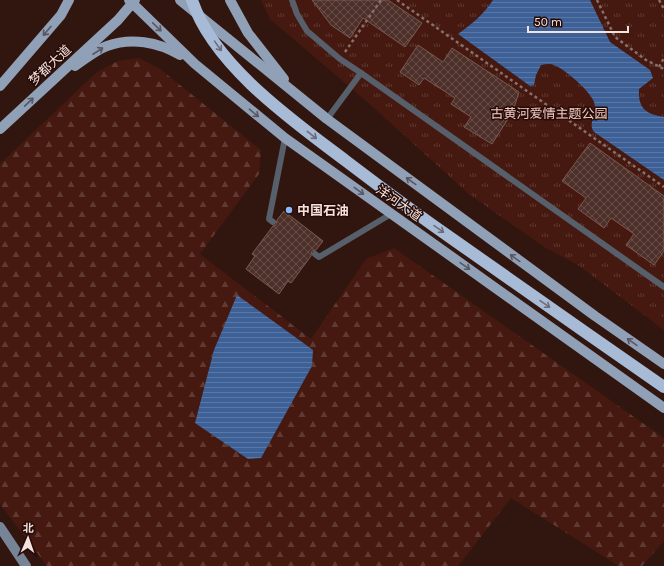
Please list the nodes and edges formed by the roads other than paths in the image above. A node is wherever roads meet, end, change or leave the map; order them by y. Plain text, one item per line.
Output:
1 (69, 0) edge
2 (180, 0) edge
3 (192, 0) edge
4 (230, 0) edge
5 (292, 0) edge
6 (132, 1) edge
7 (118, 20) joint
8 (195, 64) junction
9 (361, 73) junction
10 (53, 80) junction
11 (0, 86) edge
12 (295, 93) junction
13 (327, 119) junction
14 (0, 129) edge
15 (284, 138) junction
16 (391, 214) junction
17 (273, 222) dead end
18 (315, 254) dead end
19 (664, 287) edge
20 (664, 364) edge
21 (664, 387) edge
22 (664, 408) edge
23 (0, 527) edge
24 (26, 566) edge

1 -> 11 main road, 梦都大道
2 - 12 main road, 洋河大道
3 -> 21 highway, bridge
4 - 12 main road
5 - 9 lane
6 - 7 main road, 洋河大道
6 -> 8 main road, 洋河大道
7 - 10 main road, 梦都大道
10 -> 8 main road
8 -> 15 main road, 洋河大道
9 - 13 lane
9 - 19 lane
14 -> 10 main road, 梦都大道
12 - 13 main road, 洋河大道
20 -> 13 main road, 洋河大道
15 -> 16 main road, 洋河大道
15 - 17 lane
16 - 18 lane
16 -> 22 main road, 洋河大道
23 - 24 street

